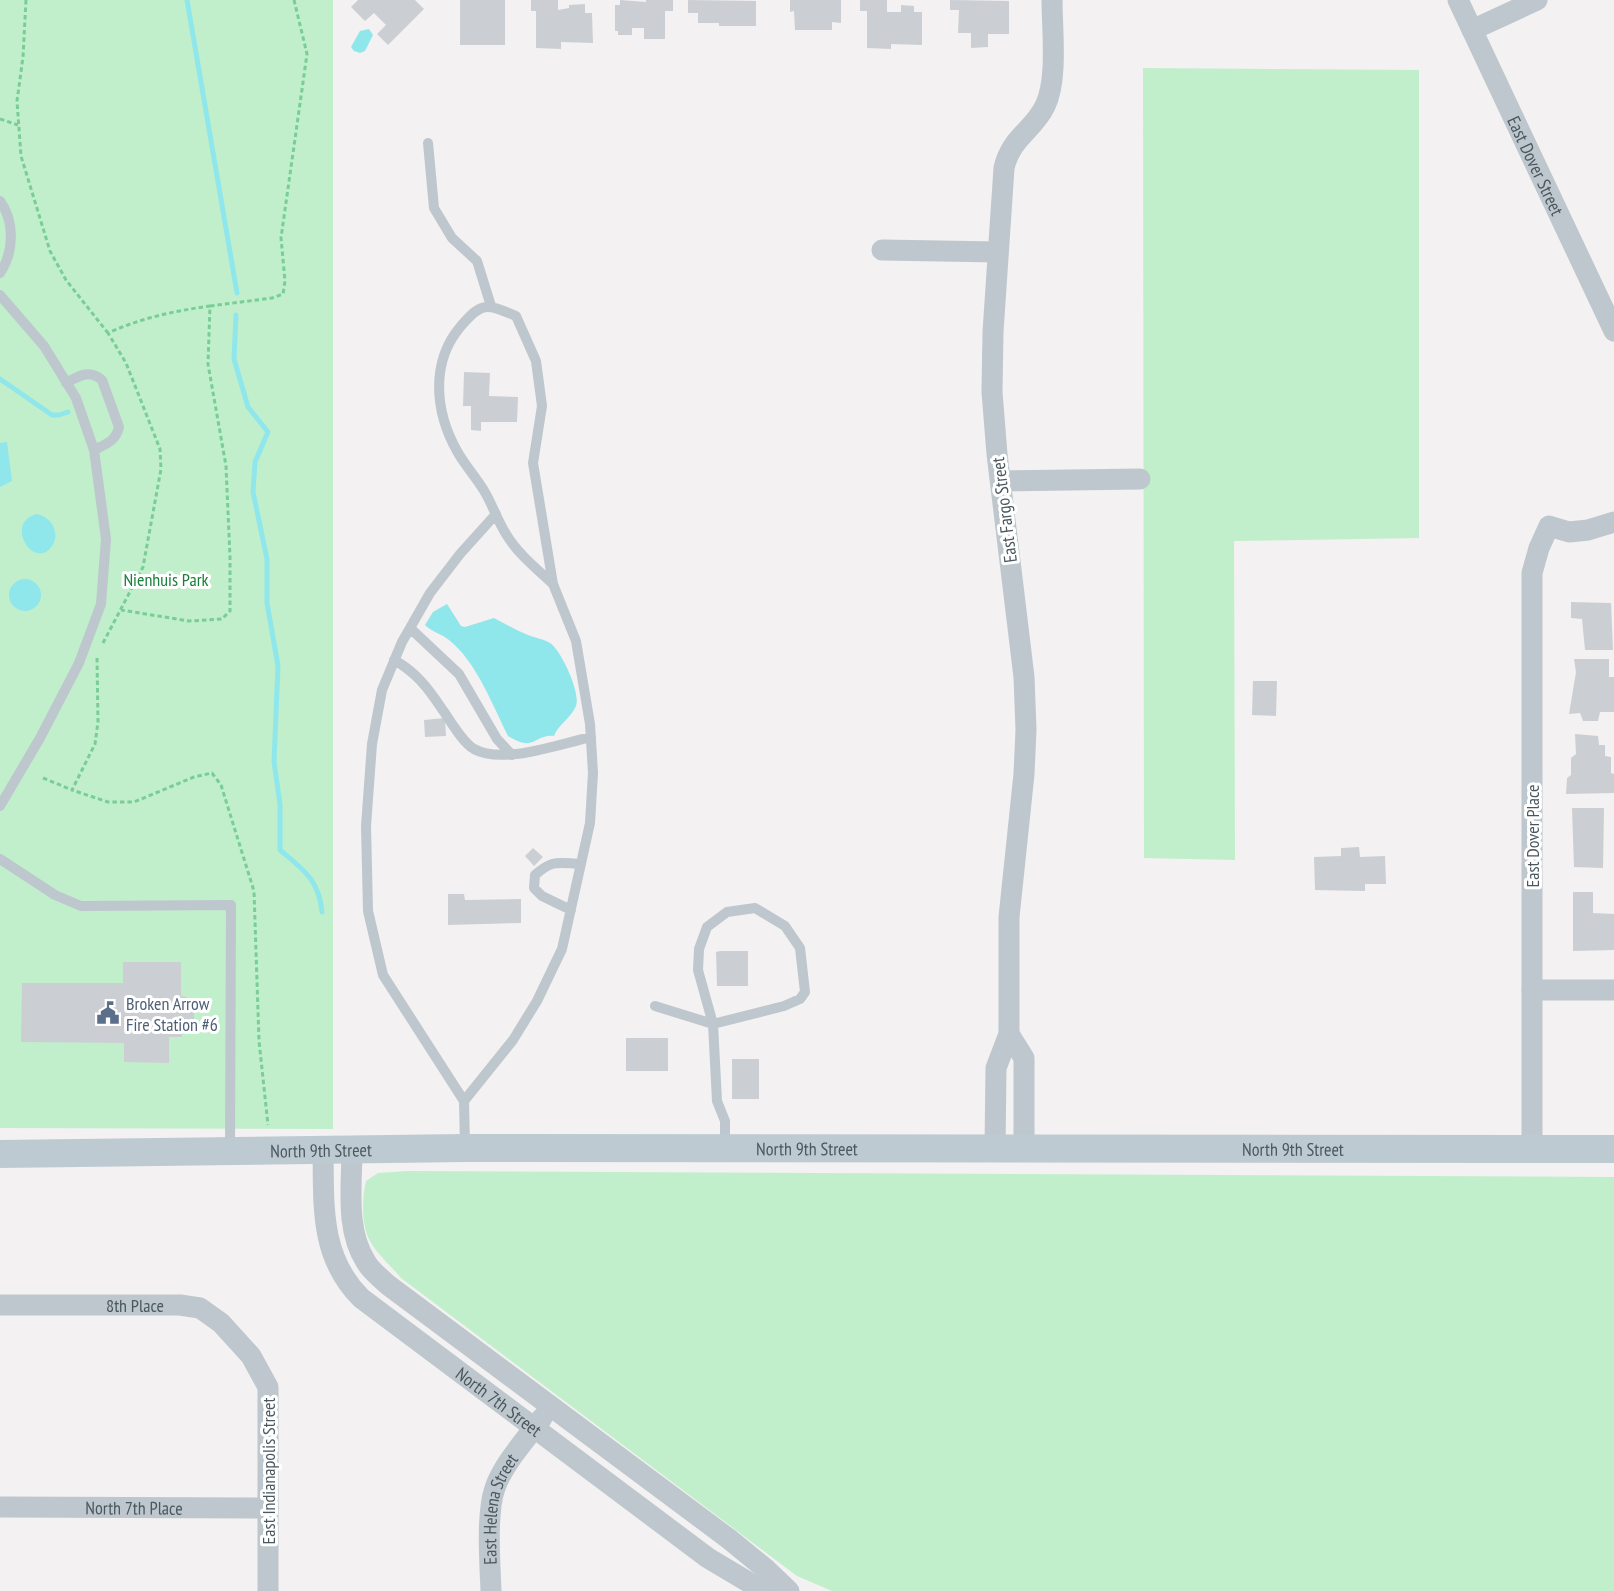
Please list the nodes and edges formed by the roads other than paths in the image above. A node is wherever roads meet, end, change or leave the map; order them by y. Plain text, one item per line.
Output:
1 (1052, 0) edge
2 (1458, 0) edge
3 (1537, 0) edge
4 (1472, 30) junction
5 (428, 143) dead end
6 (0, 201) edge
7 (882, 250) dead end
8 (998, 252) junction
9 (0, 273) edge
10 (0, 295) edge
11 (491, 306) junction
12 (1614, 332) edge
13 (66, 383) junction
14 (94, 450) junction
15 (1140, 479) dead end
16 (1001, 481) junction
17 (496, 514) junction
18 (1614, 522) edge
19 (553, 584) junction
20 (410, 628) junction
21 (394, 660) junction
22 (591, 736) junction
23 (513, 755) junction
24 (0, 806) edge
25 (0, 860) edge
26 (581, 864) junction
27 (571, 910) junction
28 (1532, 990) junction
29 (1614, 990) edge
30 (655, 1006) dead end
31 (713, 1024) junction
32 (1009, 1034) junction
33 (464, 1101) junction
34 (323, 1148) junction
35 (352, 1148) junction
36 (465, 1148) junction
37 (725, 1149) junction
38 (995, 1149) junction
39 (1024, 1149) junction
40 (1532, 1149) junction
41 (1614, 1149) edge
42 (230, 1150) junction
43 (0, 1154) edge
44 (0, 1305) edge
45 (251, 1356) joint
46 (551, 1406) junction
47 (534, 1428) junction
48 (0, 1507) edge
49 (268, 1508) junction
50 (268, 1591) edge
51 (490, 1591) edge
52 (770, 1591) edge
53 (789, 1591) edge

1 - 8 street, East Fargo Street
2 - 4 street, East Dover Street
3 - 4 street
4 - 12 street, East Dover Street
5 - 11 lane
6 - 9 lane
7 - 8 street
8 - 16 street, East Fargo Street
10 - 13 lane
11 - 17 lane
11 - 19 lane
13 - 14 lane
13 - 14 lane
14 - 24 lane
15 - 16 street
16 - 32 street, East Fargo Street
17 - 19 lane
17 - 20 lane
18 - 28 street, East Dover Place
19 - 22 lane
20 - 21 lane
20 - 23 lane
21 - 23 lane
21 - 33 lane
22 - 23 lane
22 - 26 lane
25 - 42 lane
26 - 27 lane
26 - 27 lane
27 - 33 lane
28 - 29 street
28 - 40 street, East Dover Place
30 - 31 lane
31 - 31 lane
31 - 37 lane
32 - 38 street, East Fargo Street
32 - 39 street
33 - 36 lane
34 - 35 main road, North 9th Street
34 - 42 main road, North 9th Street
34 - 47 street, North 7th Street
35 - 36 main road, North 9th Street
35 - 46 street, North 7th Street
36 - 37 main road, North 9th Street
37 - 38 main road, North 9th Street
38 - 39 main road, North 9th Street
39 - 40 main road, North 9th Street
40 - 41 main road, North 9th Street
42 - 43 main road, North 9th Street
44 - 45 street, 8th Place
45 - 49 street, East Indianapolis Street
46 - 47 street, East Helena Street
46 - 53 street, North 7th Street
47 - 51 street, East Helena Street
47 - 52 street, North 7th Street
48 - 49 street, North 7th Place
49 - 50 street, East Indianapolis Street

